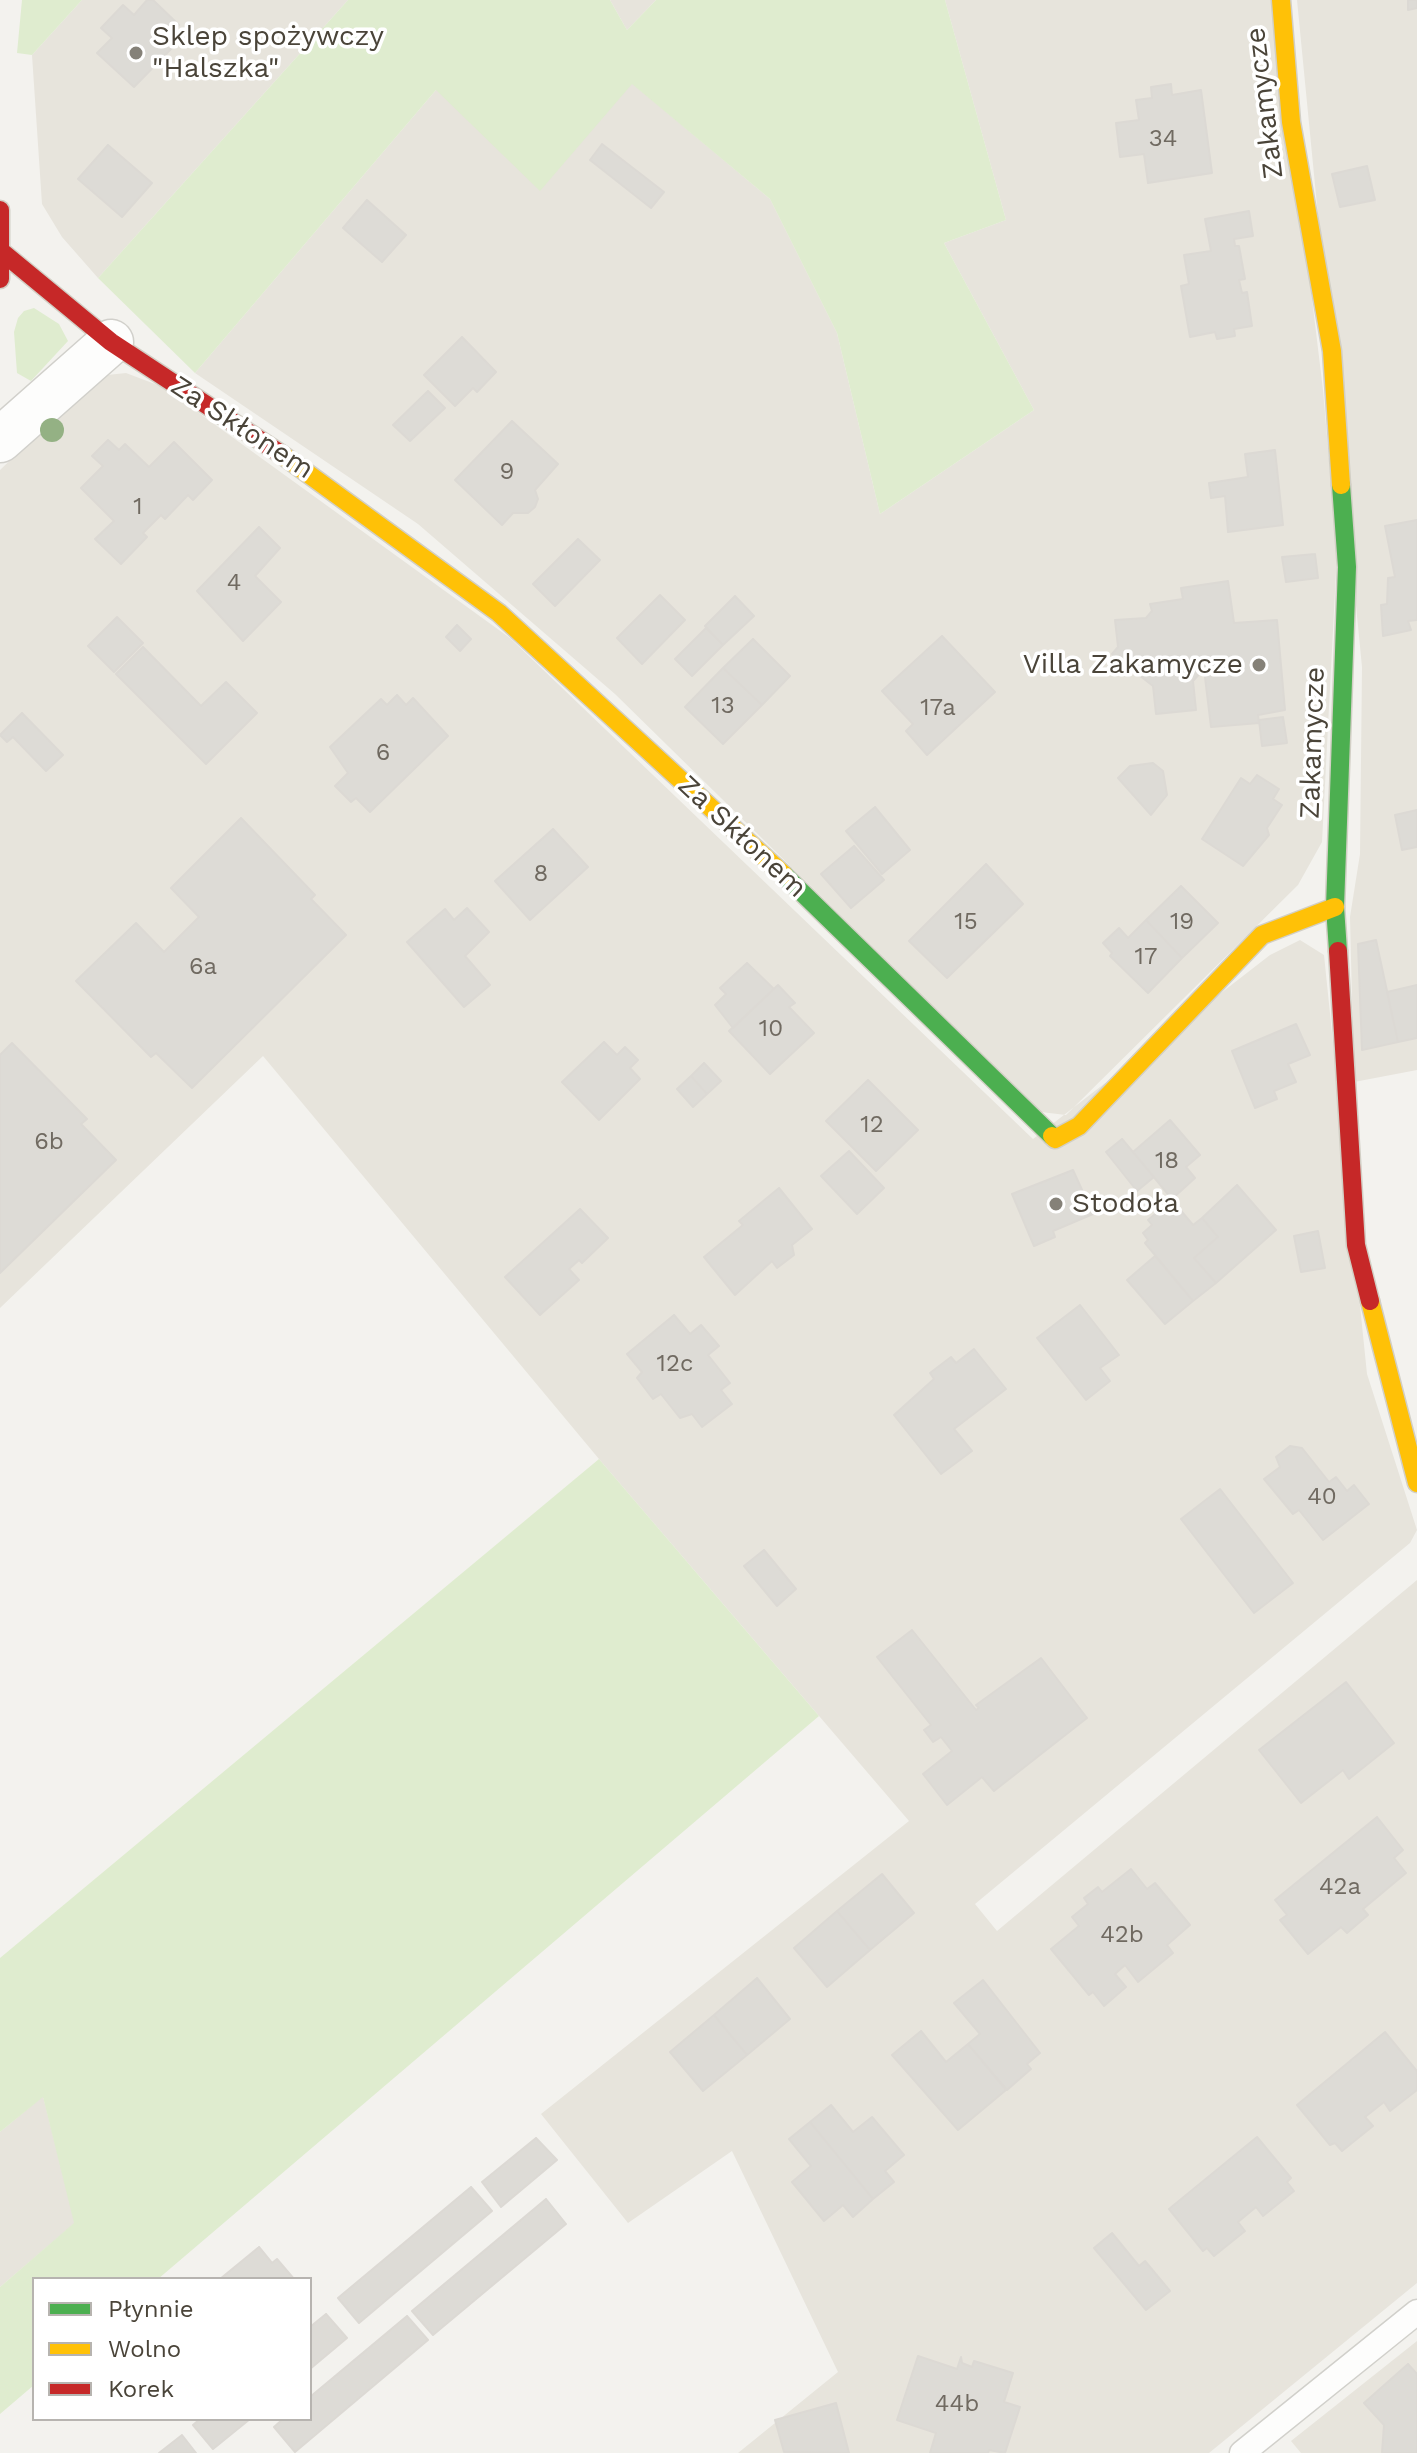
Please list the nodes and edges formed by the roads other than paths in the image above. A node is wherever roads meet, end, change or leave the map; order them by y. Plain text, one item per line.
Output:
1 (1281, 0) edge
2 (0, 210) edge
3 (2, 252) junction
4 (0, 284) edge
5 (111, 342) junction
6 (0, 440) edge
7 (1335, 907) junction
8 (1417, 1483) edge
9 (1417, 2312) edge
10 (1242, 2453) edge

1 - 7 street, Zakamycze
2 - 3 street
3 - 4 street
3 - 5 street, Za Skłonem
5 - 6 street
5 - 7 street, Za Skłonem
7 - 8 street, Zakamycze
9 - 10 lane

